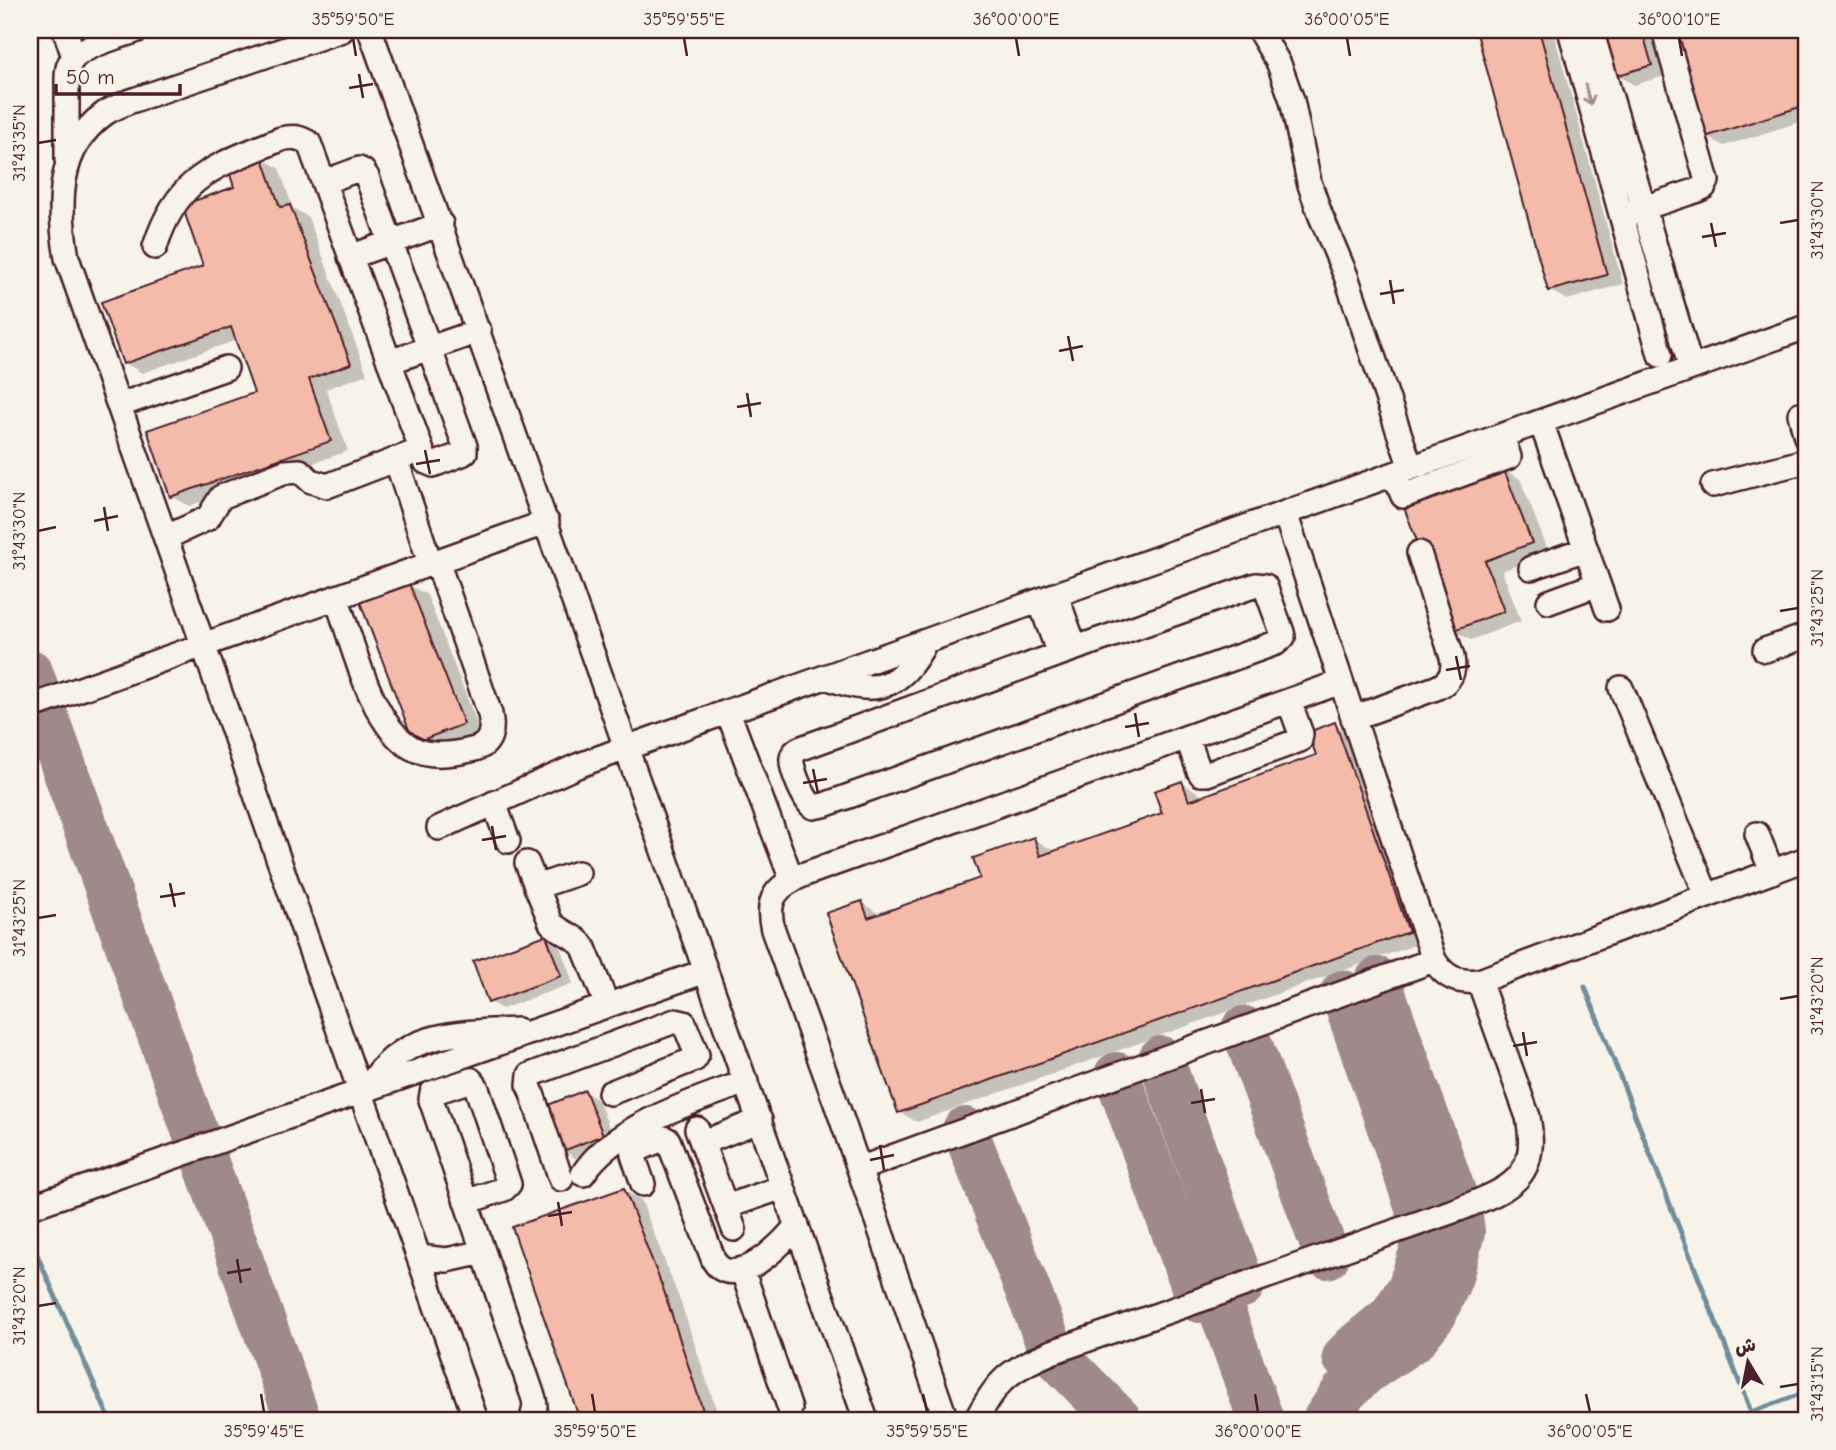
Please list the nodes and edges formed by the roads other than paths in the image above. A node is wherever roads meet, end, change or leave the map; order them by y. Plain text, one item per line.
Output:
1 (65, 30) edge
2 (138, 30) edge
3 (342, 30) edge
4 (370, 30) edge
5 (1259, 30) edge
6 (1570, 30) edge
7 (1591, 30) edge
8 (1664, 30) edge
9 (74, 57) junction
10 (67, 165) junction
11 (324, 182) junction
12 (1632, 211) junction
13 (441, 225) junction
14 (391, 242) junction
15 (155, 247) dead end
16 (350, 257) junction
17 (1806, 327) edge
18 (479, 331) junction
19 (429, 348) junction
20 (1660, 355) dead end
21 (389, 362) junction
22 (226, 368) dead end
23 (1691, 368) junction
24 (120, 405) junction
25 (1800, 414) dead end
26 (1541, 422) junction
27 (1806, 437) edge
28 (421, 450) junction
29 (396, 459) junction
30 (1806, 461) edge
31 (1403, 471) junction
32 (1713, 485) dead end
33 (1285, 513) junction
34 (547, 522) junction
35 (167, 537) junction
36 (1586, 549) junction
37 (1419, 553) dead end
38 (434, 562) junction
39 (1531, 568) dead end
40 (1598, 584) junction
41 (336, 597) junction
42 (1048, 598) junction
43 (1549, 602) dead end
44 (1607, 609) dead end
45 (1806, 636) edge
46 (205, 644) junction
47 (1765, 650) dead end
48 (1067, 651) junction
49 (1341, 682) junction
50 (1621, 688) dead end
51 (1289, 701) junction
52 (30, 708) edge
53 (735, 709) junction
54 (1353, 718) junction
55 (1187, 737) junction
56 (626, 748) junction
57 (494, 803) junction
58 (439, 828) dead end
59 (1757, 834) dead end
60 (508, 841) dead end
61 (1806, 859) edge
62 (527, 863) dead end
63 (1772, 872) junction
64 (578, 873) dead end
65 (798, 877) junction
66 (536, 887) junction
67 (1706, 896) junction
68 (1434, 960) junction
69 (706, 971) junction
70 (1479, 981) junction
71 (607, 1006) junction
72 (675, 1068) junction
73 (746, 1082) junction
74 (364, 1091) junction
75 (610, 1093) dead end
76 (689, 1104) junction
77 (760, 1120) junction
78 (859, 1168) junction
79 (643, 1184) dead end
80 (783, 1187) junction
81 (466, 1202) junction
82 (30, 1207) edge
83 (797, 1225) junction
84 (483, 1252) junction
85 (418, 1256) junction
86 (742, 1269) junction
87 (790, 1409) dead end
88 (476, 1420) edge
89 (532, 1420) edge
90 (866, 1420) edge
91 (946, 1420) edge
92 (976, 1420) edge

1 - 9 lane
2 - 9 lane
3 - 10 lane
4 - 13 lane
5 - 31 lane
6 -> 12 lane
7 - 12 lane
8 - 12 lane
9 - 10 lane
10 - 24 lane
11 - 14 lane
11 - 15 lane
11 - 16 lane
12 - 20 lane
12 - 23 lane
13 - 14 lane
13 - 18 lane
14 - 16 lane
14 - 19 lane
16 - 21 lane
17 - 23 lane
18 - 19 lane
18 - 34 lane
19 - 21 lane
19 - 28 lane
21 - 28 lane
22 - 24 lane
23 - 26 lane
24 - 35 lane
25 - 27 lane
26 - 31 lane
26 - 36 lane
28 - 29 lane
29 - 35 lane
29 - 38 lane
30 - 32 lane
31 - 33 lane
33 - 42 lane
33 - 49 lane
34 - 38 lane
34 - 56 lane
35 - 46 lane
36 - 39 lane
36 - 40 lane
37 - 54 lane
38 - 41 lane
38 - 41 lane
40 - 43 lane
40 - 44 lane
41 - 46 lane
42 - 48 lane
42 - 53 lane
45 - 47 lane
46 - 52 lane
46 - 74 lane
48 - 48 lane
49 - 51 lane
49 - 54 lane
50 - 67 lane
51 - 55 lane
51 - 55 lane
53 - 56 lane
53 - 65 lane
54 - 68 lane
55 - 65 lane
56 - 57 lane
56 - 69 lane
57 - 58 lane
57 - 60 lane
59 - 63 lane
61 - 63 lane
62 - 66 lane
63 - 67 lane
64 - 66 lane
65 - 78 lane
66 - 71 lane
67 - 70 lane
68 - 70 lane
68 - 78 lane
69 - 71 lane
69 - 73 lane
70 - 92 lane
71 - 74 lane
72 - 75 lane
72 - 76 lane
72 - 76 lane
73 - 76 lane
73 - 77 lane
74 - 82 lane
74 - 85 lane
77 - 80 lane
77 - 80 lane
78 - 91 lane
79 - 86 lane
80 - 83 lane
81 - 81 lane
81 - 84 lane
83 - 86 lane
83 - 90 lane
84 - 85 lane
84 - 89 lane
85 - 88 lane
86 - 87 lane

